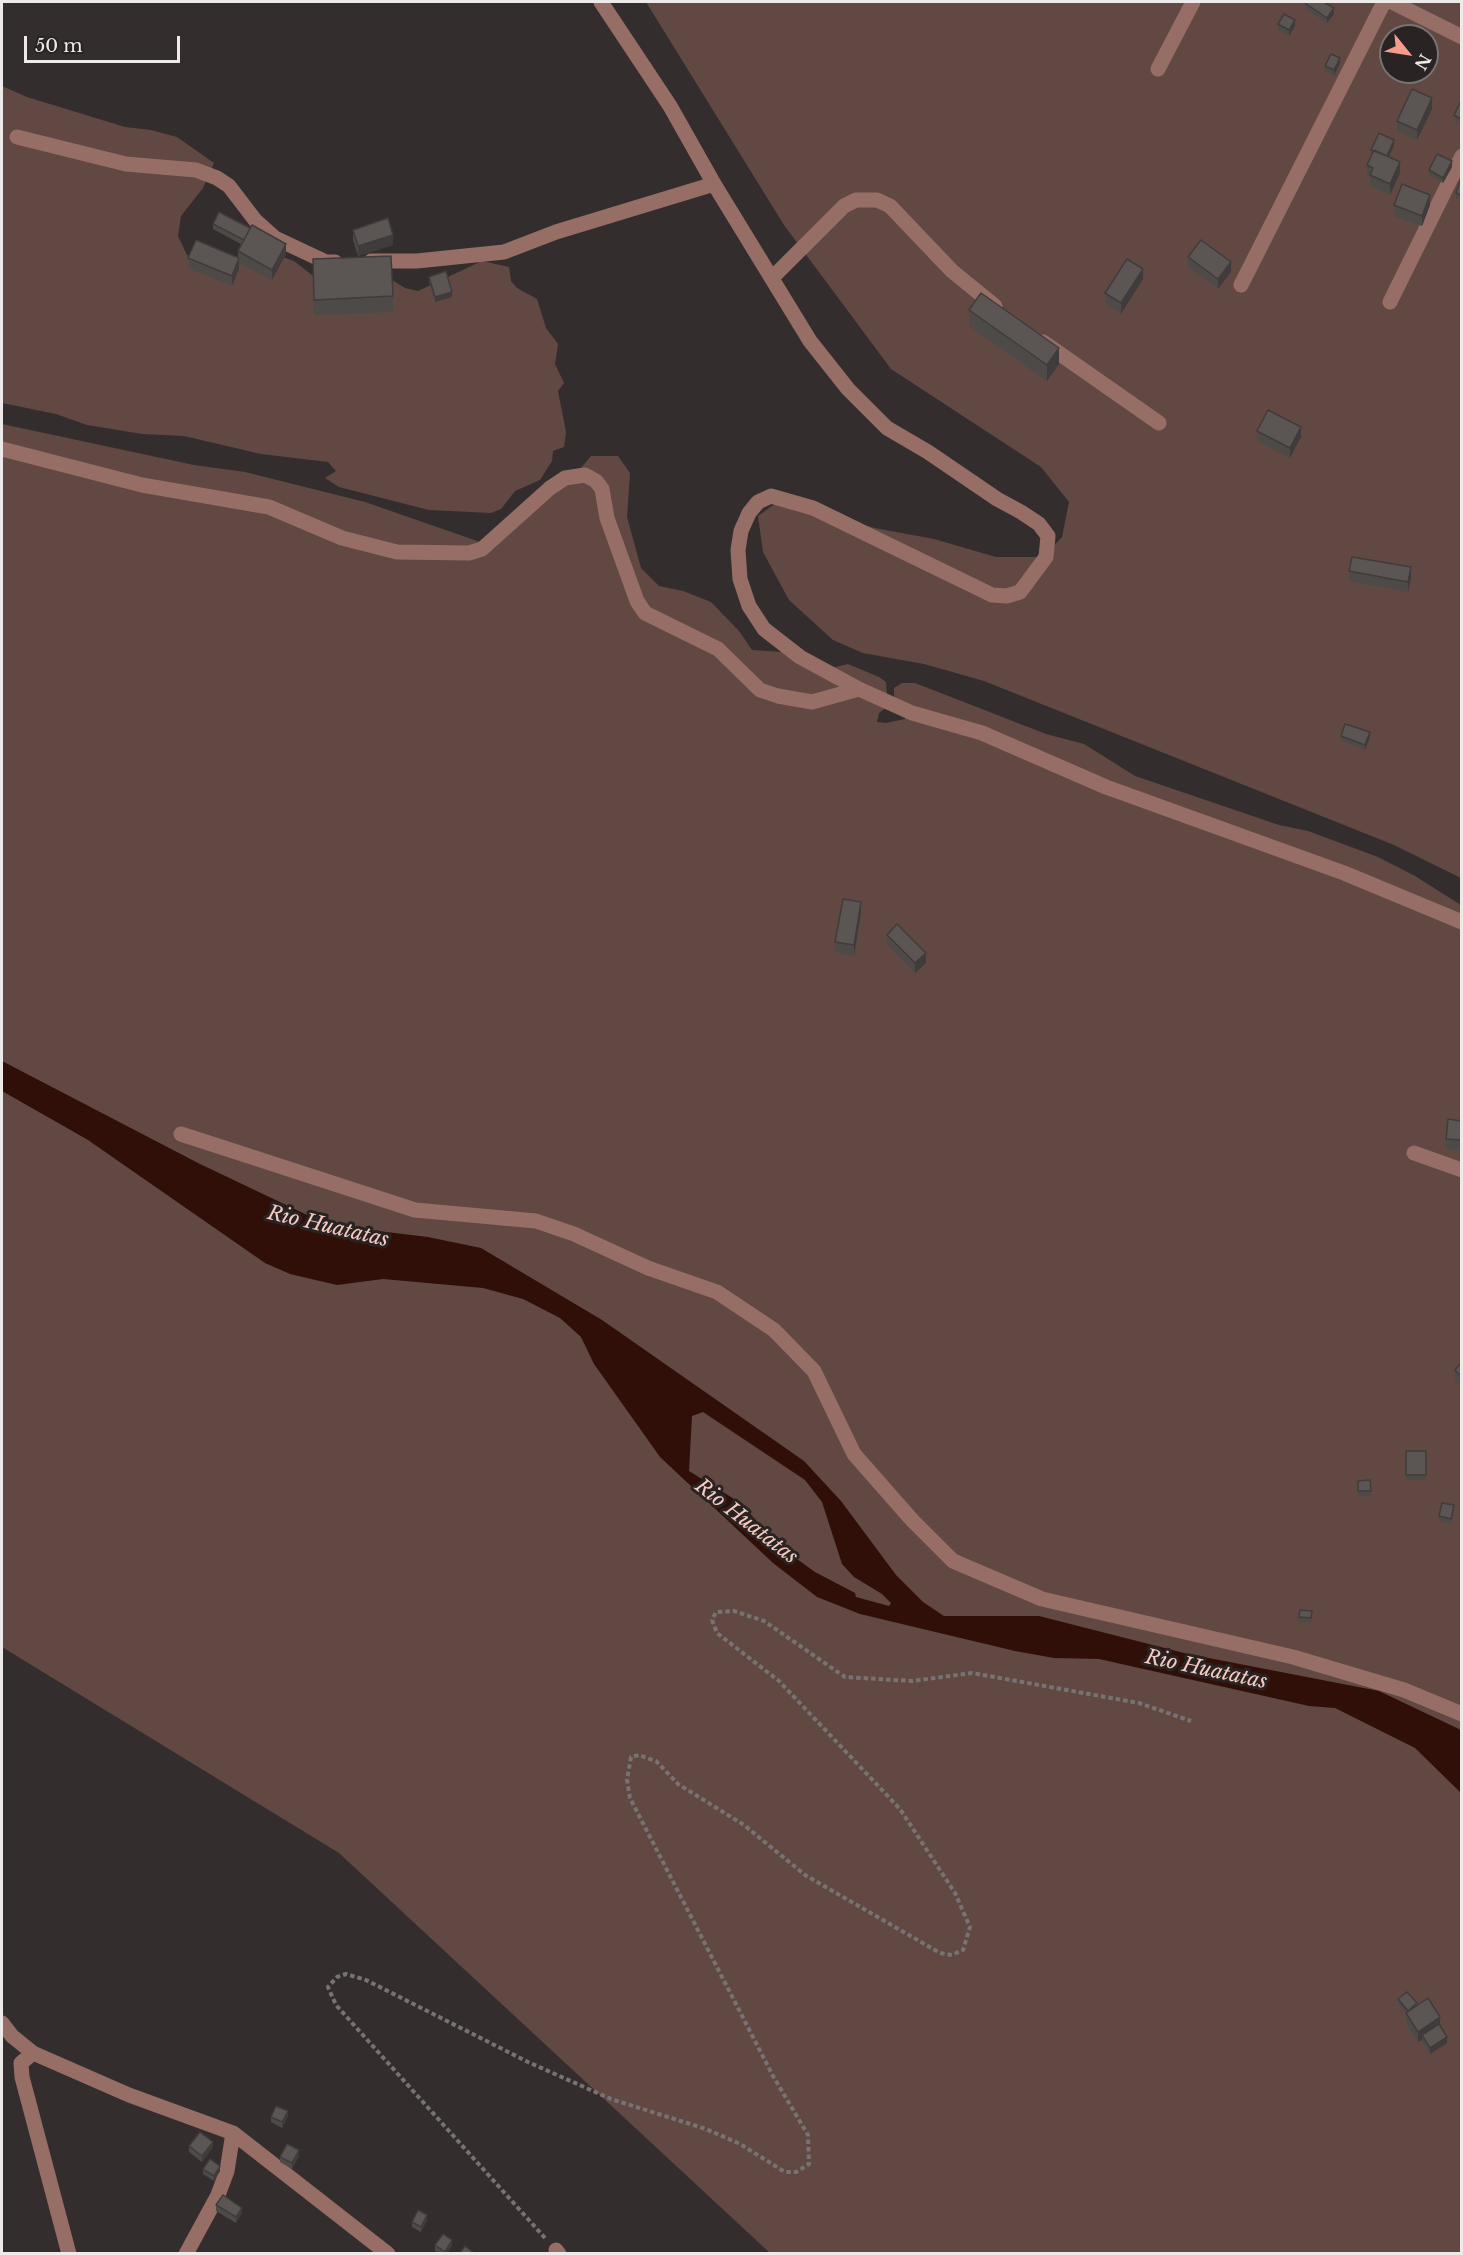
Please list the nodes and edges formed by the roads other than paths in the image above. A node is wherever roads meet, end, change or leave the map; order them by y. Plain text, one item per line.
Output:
1 (601, 2) edge
2 (1193, 2) edge
3 (1384, 2) edge
4 (1392, 2) edge
5 (1461, 37) edge
6 (1158, 69) dead end
7 (17, 137) dead end
8 (1461, 156) edge
9 (714, 184) junction
10 (772, 278) junction
11 (1241, 285) dead end
12 (1390, 302) dead end
13 (1005, 313) edge
14 (1032, 334) edge
15 (1159, 423) dead end
16 (2, 449) edge
17 (860, 689) junction
18 (1460, 922) edge
19 (182, 1134) dead end
20 (1413, 1153) dead end
21 (1461, 1170) edge
22 (1461, 1714) edge
23 (2, 2023) edge
24 (33, 2053) junction
25 (233, 2133) junction
26 (189, 2252) edge
27 (69, 2253) edge
28 (388, 2253) edge

1 - 9 street
2 - 6 street
3 - 11 street
4 - 5 street
7 - 9 street
8 - 12 street
9 - 10 street
10 - 13 street
10 - 17 street
14 - 15 street
16 - 17 street
17 - 18 street
19 - 22 street
20 - 21 street
23 - 24 street
24 - 25 street
24 - 27 street
25 - 26 street
25 - 28 street

